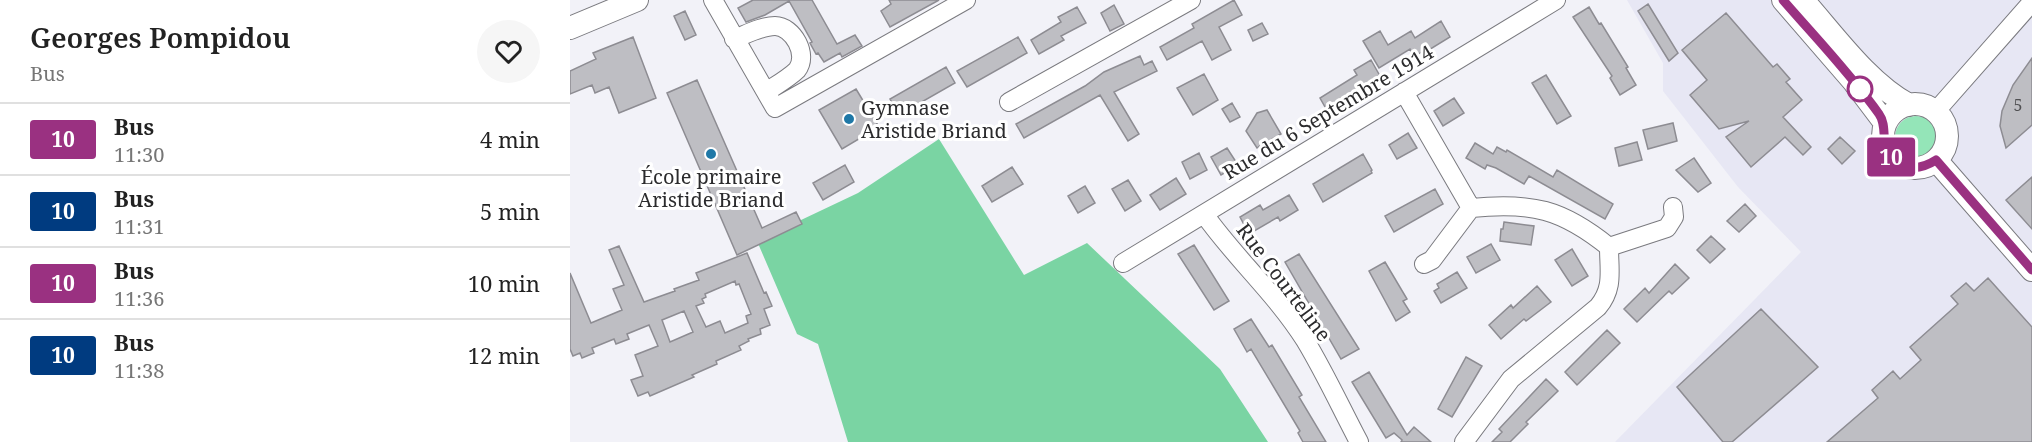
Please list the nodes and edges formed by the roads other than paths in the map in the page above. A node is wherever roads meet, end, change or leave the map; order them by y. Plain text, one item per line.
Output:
1 (713, 0) edge
2 (966, 0) edge
3 (1191, 0) edge
4 (1556, 0) edge
5 (1783, 0) edge
6 (1803, 0) edge
7 (630, 1) edge
8 (2032, 2) edge
9 (570, 28) edge
10 (734, 39) junction
11 (766, 92) junction
12 (1404, 92) junction
13 (1009, 102) dead end
14 (1909, 105) junction
15 (1936, 111) junction
16 (1885, 123) junction
17 (1936, 160) junction
18 (1673, 207) dead end
19 (1471, 208) junction
20 (1204, 214) junction
21 (1609, 247) junction
22 (1123, 263) dead end
23 (1424, 264) dead end
24 (2032, 270) edge
25 (1359, 442) edge
26 (1464, 442) edge

1 - 10 street
2 - 11 street
3 - 13 street
4 - 12 street, Rue du 6 Septembre 1914
5 - 16 main road
6 - 14 main road
7 - 9 main road
8 - 15 street
10 - 11 street
10 - 11 street
12 - 19 street
12 - 20 street, Rue du 6 Septembre 1914
14 - 15 main road
14 - 16 main road
15 - 17 main road
16 - 17 main road
17 - 24 main road
18 - 21 street
19 - 21 street
19 - 23 street
20 - 22 street, Rue du 6 Septembre 1914
20 - 25 street, Rue Courteline
21 - 26 street

